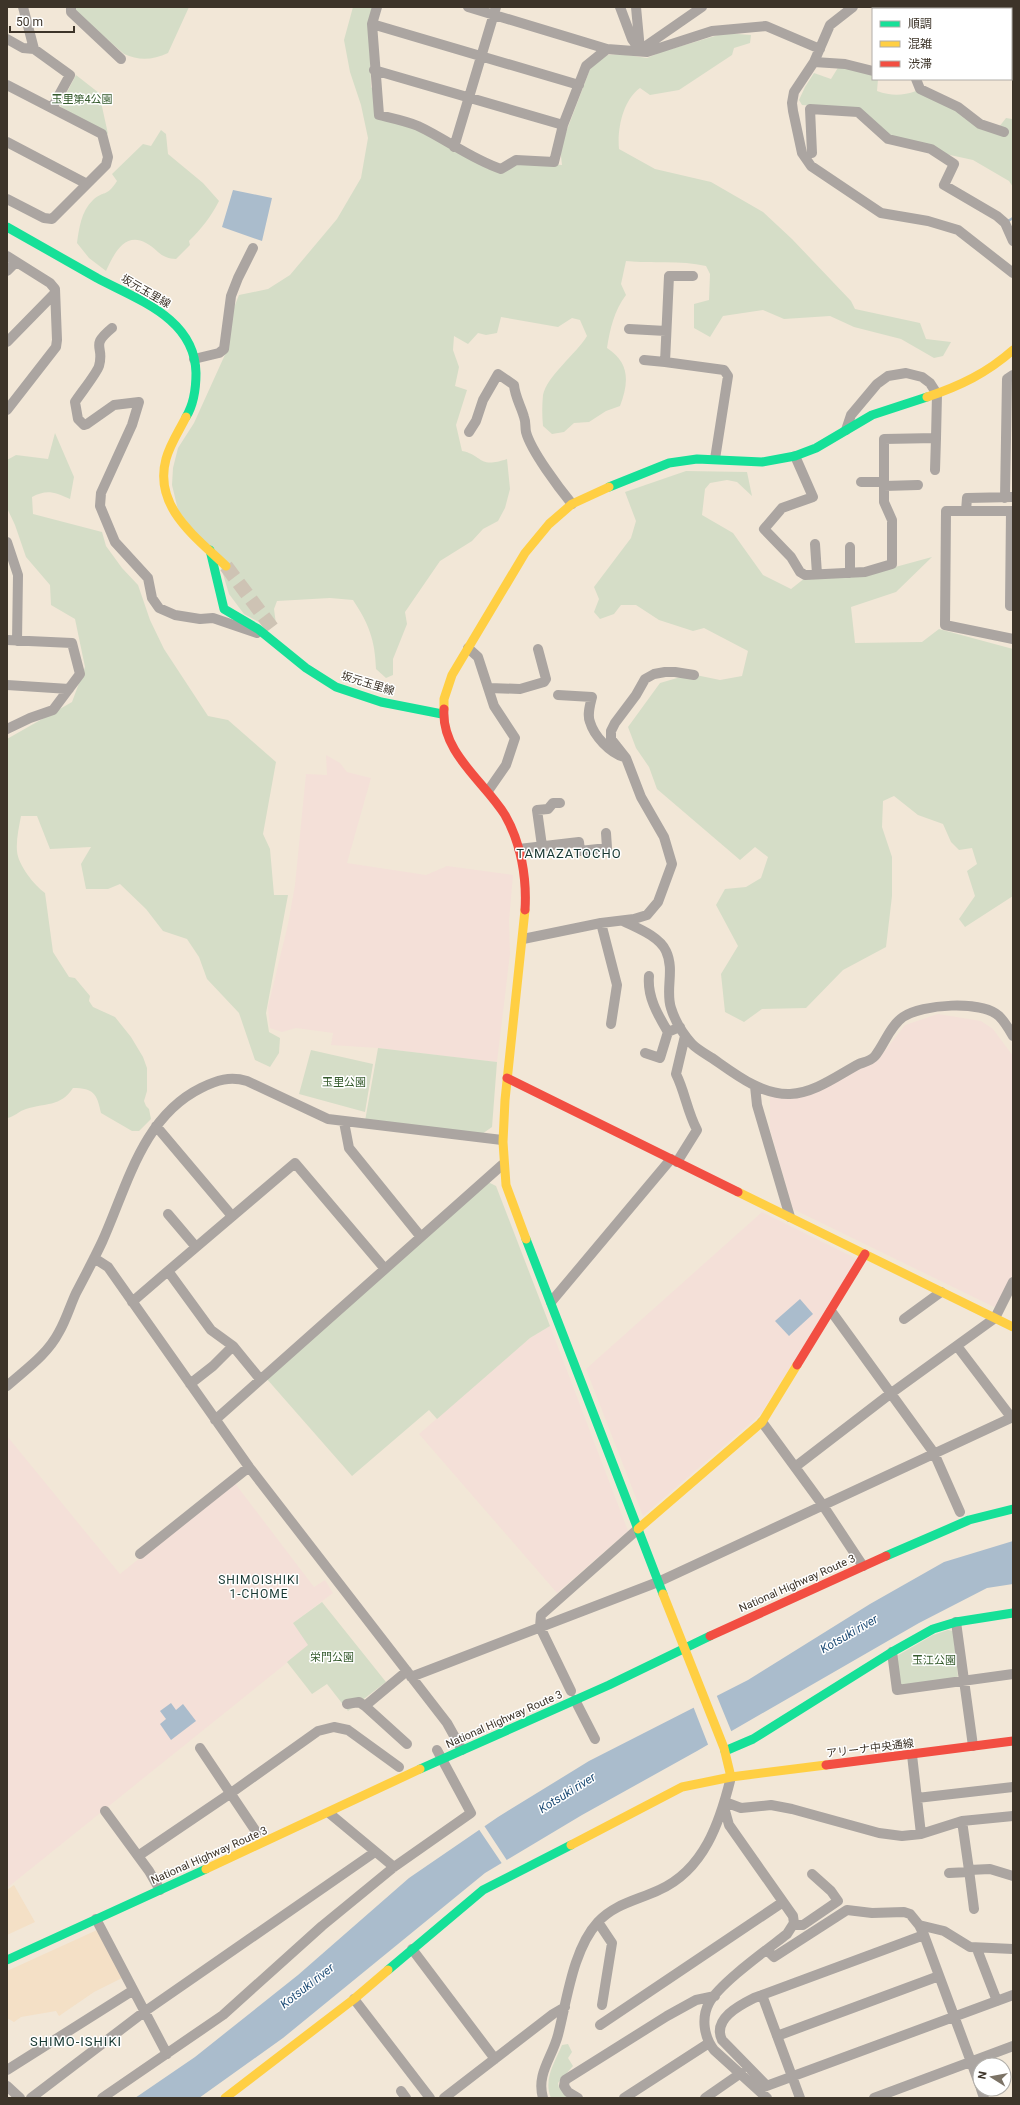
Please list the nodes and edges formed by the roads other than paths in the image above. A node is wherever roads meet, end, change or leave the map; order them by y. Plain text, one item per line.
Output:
1 (23, 7) edge
2 (71, 7) edge
3 (377, 7) edge
4 (468, 7) edge
5 (620, 7) edge
6 (636, 7) edge
7 (702, 7) edge
8 (853, 7) edge
9 (495, 11) edge
10 (372, 24) junction
11 (7, 39) edge
12 (34, 49) junction
13 (608, 49) junction
14 (820, 49) junction
15 (640, 50) junction
16 (482, 57) junction
17 (121, 59) dead end
18 (814, 62) junction
19 (374, 70) junction
20 (872, 71) edge
21 (916, 80) edge
22 (7, 85) edge
23 (579, 85) junction
24 (470, 97) junction
25 (52, 108) junction
26 (563, 125) junction
27 (1004, 132) dead end
28 (7, 142) edge
29 (454, 147) junction
30 (812, 153) dead end
31 (87, 184) junction
32 (7, 199) edge
33 (7, 227) edge
34 (1013, 241) edge
35 (253, 248) dead end
36 (7, 256) edge
37 (16, 262) junction
38 (7, 271) edge
39 (1013, 273) edge
40 (693, 276) dead end
41 (55, 294) junction
42 (112, 328) dead end
43 (629, 329) dead end
44 (666, 331) junction
45 (7, 342) edge
46 (1012, 352) edge
47 (194, 359) junction
48 (644, 360) dead end
49 (665, 362) junction
50 (1013, 364) edge
51 (1013, 375) edge
52 (937, 394) junction
53 (7, 410) edge
54 (1009, 424) edge
55 (846, 430) junction
56 (469, 432) dead end
57 (936, 438) junction
58 (795, 456) junction
59 (715, 459) junction
60 (936, 470) dead end
61 (861, 482) dead end
62 (884, 484) junction
63 (918, 485) dead end
64 (1009, 497) edge
65 (572, 504) junction
66 (966, 511) junction
67 (1012, 511) edge
68 (7, 542) edge
69 (815, 544) dead end
70 (850, 547) dead end
71 (210, 550) junction
72 (1012, 563) edge
73 (226, 566) tunnel mouth
74 (850, 573) junction
75 (817, 574) junction
76 (1013, 606) edge
77 (272, 633) junction
78 (1013, 639) edge
79 (12, 640) edge
80 (468, 648) junction
81 (538, 648) dead end
82 (694, 675) dead end
83 (7, 686) edge
84 (489, 688) junction
85 (68, 689) junction
86 (558, 695) dead end
87 (442, 714) junction
88 (7, 729) edge
89 (626, 758) junction
90 (488, 791) junction
91 (560, 803) dead end
92 (606, 833) dead end
93 (542, 846) junction
94 (519, 849) junction
95 (623, 921) junction
96 (601, 923) junction
97 (523, 939) junction
98 (649, 976) dead end
99 (611, 1024) dead end
100 (682, 1031) junction
101 (668, 1032) junction
102 (1013, 1036) edge
103 (645, 1053) dead end
104 (507, 1078) junction
105 (756, 1086) junction
106 (344, 1122) junction
107 (156, 1126) junction
108 (502, 1140) junction
109 (674, 1160) junction
110 (502, 1166) junction
111 (168, 1214) dead end
112 (232, 1216) junction
113 (790, 1217) junction
114 (421, 1237) junction
115 (196, 1247) junction
116 (865, 1254) junction
117 (94, 1258) junction
118 (385, 1269) junction
119 (168, 1271) junction
120 (1013, 1282) edge
121 (941, 1292) junction
122 (132, 1302) junction
123 (551, 1302) junction
124 (831, 1311) junction
125 (995, 1318) junction
126 (904, 1319) dead end
127 (1013, 1327) edge
128 (233, 1346) junction
129 (957, 1346) junction
130 (260, 1379) junction
131 (190, 1384) junction
132 (7, 1386) edge
133 (890, 1394) junction
134 (1012, 1417) edge
135 (215, 1420) junction
136 (762, 1422) junction
137 (934, 1453) junction
138 (249, 1467) junction
139 (795, 1467) junction
140 (822, 1504) junction
141 (1013, 1509) edge
142 (963, 1511) joint
143 (950, 1516) dead end
144 (638, 1529) junction
145 (140, 1554) dead end
146 (861, 1555) junction
147 (845, 1563) dead end
148 (863, 1566) junction
149 (658, 1582) junction
150 (1013, 1613) edge
151 (956, 1622) junction
152 (540, 1627) junction
153 (684, 1648) junction
154 (892, 1652) junction
155 (409, 1674) junction
156 (1013, 1674) edge
157 (963, 1681) junction
158 (572, 1693) junction
159 (347, 1704) dead end
160 (365, 1706) junction
161 (595, 1739) dead end
162 (1013, 1741) edge
163 (408, 1744) dead end
164 (447, 1745) junction
165 (972, 1746) junction
166 (200, 1748) dead end
167 (462, 1750) junction
168 (725, 1750) junction
169 (912, 1755) junction
170 (443, 1760) junction
171 (399, 1767) dead end
172 (731, 1777) junction
173 (1013, 1787) edge
174 (231, 1794) junction
175 (917, 1798) junction
176 (724, 1804) junction
177 (105, 1811) dead end
178 (329, 1813) junction
179 (1013, 1816) edge
180 (962, 1821) junction
181 (257, 1833) dead end
182 (921, 1834) junction
183 (375, 1852) junction
184 (138, 1856) junction
185 (394, 1867) junction
186 (969, 1871) junction
187 (949, 1873) dead end
188 (812, 1874) dead end
189 (164, 1875) dead end
190 (1013, 1876) edge
191 (151, 1881) junction
192 (160, 1890) junction
193 (783, 1902) junction
194 (974, 1909) dead end
195 (96, 1919) junction
196 (598, 1922) junction
197 (793, 1925) junction
198 (919, 1925) junction
199 (924, 1935) junction
200 (412, 1949) junction
201 (977, 1949) junction
202 (1013, 1949) edge
203 (767, 1950) junction
204 (7, 1960) edge
205 (939, 1976) junction
206 (132, 1991) junction
207 (762, 1995) junction
208 (1013, 1995) edge
209 (715, 1996) junction
210 (354, 1999) junction
211 (997, 2001) junction
212 (602, 2005) dead end
213 (565, 2007) junction
214 (144, 2012) junction
215 (954, 2017) junction
216 (600, 2025) dead end
217 (777, 2036) junction
218 (708, 2043) junction
219 (1013, 2046) edge
220 (167, 2054) junction
221 (495, 2059) junction
222 (971, 2061) junction
223 (972, 2064) edge
224 (7, 2070) edge
225 (741, 2073) junction
226 (792, 2077) junction
227 (7, 2086) edge
228 (762, 2087) junction
229 (238, 2094) edge
230 (20, 2098) edge
231 (31, 2098) edge
232 (102, 2098) edge
233 (225, 2098) edge
234 (430, 2098) edge
235 (444, 2098) edge
236 (543, 2098) edge
237 (578, 2098) edge
238 (624, 2098) edge
239 (705, 2098) edge
240 (767, 2098) edge
241 (800, 2098) edge
242 (874, 2098) edge

1 - 12 street
2 - 17 street
3 - 10 street
4 - 9 street
5 - 15 street
6 - 15 street
7 - 15 street
8 - 14 street
9 - 13 street
9 - 16 street
10 - 16 street
10 - 19 street
11 - 12 street
12 - 25 street
13 - 15 street
13 - 23 street
14 - 15 street
14 - 18 street
16 - 23 street
16 - 24 street
18 - 20 street
18 - 39 street
19 - 24 street
19 - 29 street
21 - 27 street
22 - 25 street
23 - 26 street
24 - 26 street
24 - 29 street
25 - 31 street
26 - 29 street
28 - 31 street
30 - 34 street
31 - 32 street
33 - 47 main road, 坂元玉里線
35 - 47 street
36 - 37 street
37 - 38 street
37 - 41 street
40 - 44 street
41 - 45 street
41 - 53 street
42 - 77 street
43 - 44 street
44 - 49 street
46 - 50 street
46 - 52 main road
47 - 71 main road, 坂元玉里線
48 - 49 street
49 - 59 street
51 - 54 street
52 - 55 main road
52 - 55 street
52 - 57 street
54 - 64 street
55 - 58 main road
56 - 65 street
57 - 60 street
57 - 62 street
58 - 59 main road
58 - 75 street
59 - 65 main road
61 - 62 street
62 - 63 street
62 - 74 street
64 - 66 street
65 - 80 main road
66 - 67 street
66 - 78 street
67 - 72 street
68 - 79 street
69 - 75 street
70 - 74 street
71 - 73 main road, 坂元玉里線
71 - 77 main road, 坂元玉里線
72 - 76 street
74 - 75 street
77 - 87 main road, 坂元玉里線
79 - 85 street
80 - 84 street
80 - 87 main road
81 - 84 street
82 - 89 street
83 - 85 street
84 - 90 street
85 - 88 street
86 - 89 street
87 - 90 main road
89 - 95 street
90 - 94 main road
91 - 93 street
92 - 93 street
93 - 94 street
94 - 97 main road
95 - 96 street
95 - 100 street
96 - 97 street
96 - 99 street
97 - 104 main road
98 - 101 street
100 - 101 street
100 - 105 street
100 - 109 street
101 - 103 street
102 - 105 street
104 - 108 main road
104 - 109 main road
105 - 113 street
106 - 107 street
106 - 108 street
106 - 114 street
107 - 112 street
107 - 117 street
108 - 110 main road
109 - 113 main road
109 - 123 street
110 - 114 street
110 - 123 main road
111 - 115 street
112 - 115 street
112 - 118 street
113 - 116 main road
114 - 118 street
115 - 119 street
116 - 121 main road
116 - 124 main road
117 - 122 street
117 - 132 street
118 - 130 street
119 - 122 street
119 - 128 street
120 - 125 street
121 - 125 main road
121 - 126 street
122 - 131 street
123 - 144 main road
124 - 133 street
124 - 136 main road
125 - 127 main road
125 - 129 street
128 - 130 street
128 - 131 street
129 - 133 street
129 - 134 street
130 - 135 street
131 - 135 street
133 - 137 street
133 - 139 street
134 - 137 street
135 - 138 street
136 - 139 street
136 - 144 main road
137 - 140 street
137 - 142 street
138 - 145 street
138 - 155 street
139 - 140 street
140 - 146 street
140 - 149 street
141 - 148 main road, National Highway Route 3
142 - 143 main road
144 - 149 main road
144 - 152 street
146 - 147 main road, National Highway Route 3
146 - 148 street
148 - 153 main road, National Highway Route 3
149 - 152 street
149 - 153 main road
150 - 151 main road
151 - 154 main road
151 - 157 street
152 - 155 street
152 - 158 street
153 - 158 main road, National Highway Route 3
153 - 168 main road
154 - 157 street
154 - 168 main road
155 - 160 street
155 - 164 street
156 - 157 street
157 - 165 street
158 - 161 street
158 - 167 main road, National Highway Route 3
159 - 160 street
160 - 163 street
162 - 165 main road, アリーナ中央通線
164 - 167 street
164 - 170 street
165 - 169 main road, アリーナ中央通線
166 - 174 street
167 - 170 main road, National Highway Route 3
168 - 172 main road
169 - 172 main road, アリーナ中央通線
169 - 175 street
170 - 178 main road, National Highway Route 3
170 - 185 street
171 - 174 street
172 - 176 street
172 - 200 main road, アリーナ中央通線
173 - 175 street
174 - 181 street
174 - 184 street
175 - 182 street
176 - 182 street
176 - 193 street
176 - 196 street
177 - 184 street
178 - 183 street
178 - 192 main road, National Highway Route 3
179 - 180 street
180 - 182 street
180 - 186 street
183 - 185 street
183 - 214 street
184 - 191 street
185 - 220 street
186 - 187 street
186 - 190 street
186 - 194 street
188 - 197 street
189 - 191 main road, National Highway Route 3
191 - 192 street
192 - 195 main road, National Highway Route 3
193 - 197 street
193 - 216 street
195 - 204 main road, National Highway Route 3
195 - 206 street
196 - 212 street
196 - 213 street
197 - 203 street
198 - 199 street
198 - 201 street
198 - 203 street
199 - 205 street
199 - 207 street
200 - 210 main road, アリーナ中央通線
200 - 221 street
201 - 202 street
201 - 211 street
203 - 209 street
205 - 215 street
205 - 217 street
206 - 214 street
206 - 224 street
207 - 217 street
207 - 228 street
208 - 211 street
209 - 218 street
209 - 237 street
210 - 229 main road, アリーナ中央通線
210 - 234 street
211 - 215 street
213 - 221 street
213 - 236 street
214 - 220 street
214 - 231 street
215 - 222 street
215 - 226 street
217 - 226 street
218 - 225 street
218 - 238 street
219 - 222 street
220 - 232 street
221 - 235 street
222 - 223 street
222 - 242 street
225 - 228 street
225 - 239 street
226 - 228 street
226 - 241 street
227 - 230 street
228 - 240 street
229 - 233 main road, アリーナ中央通線

